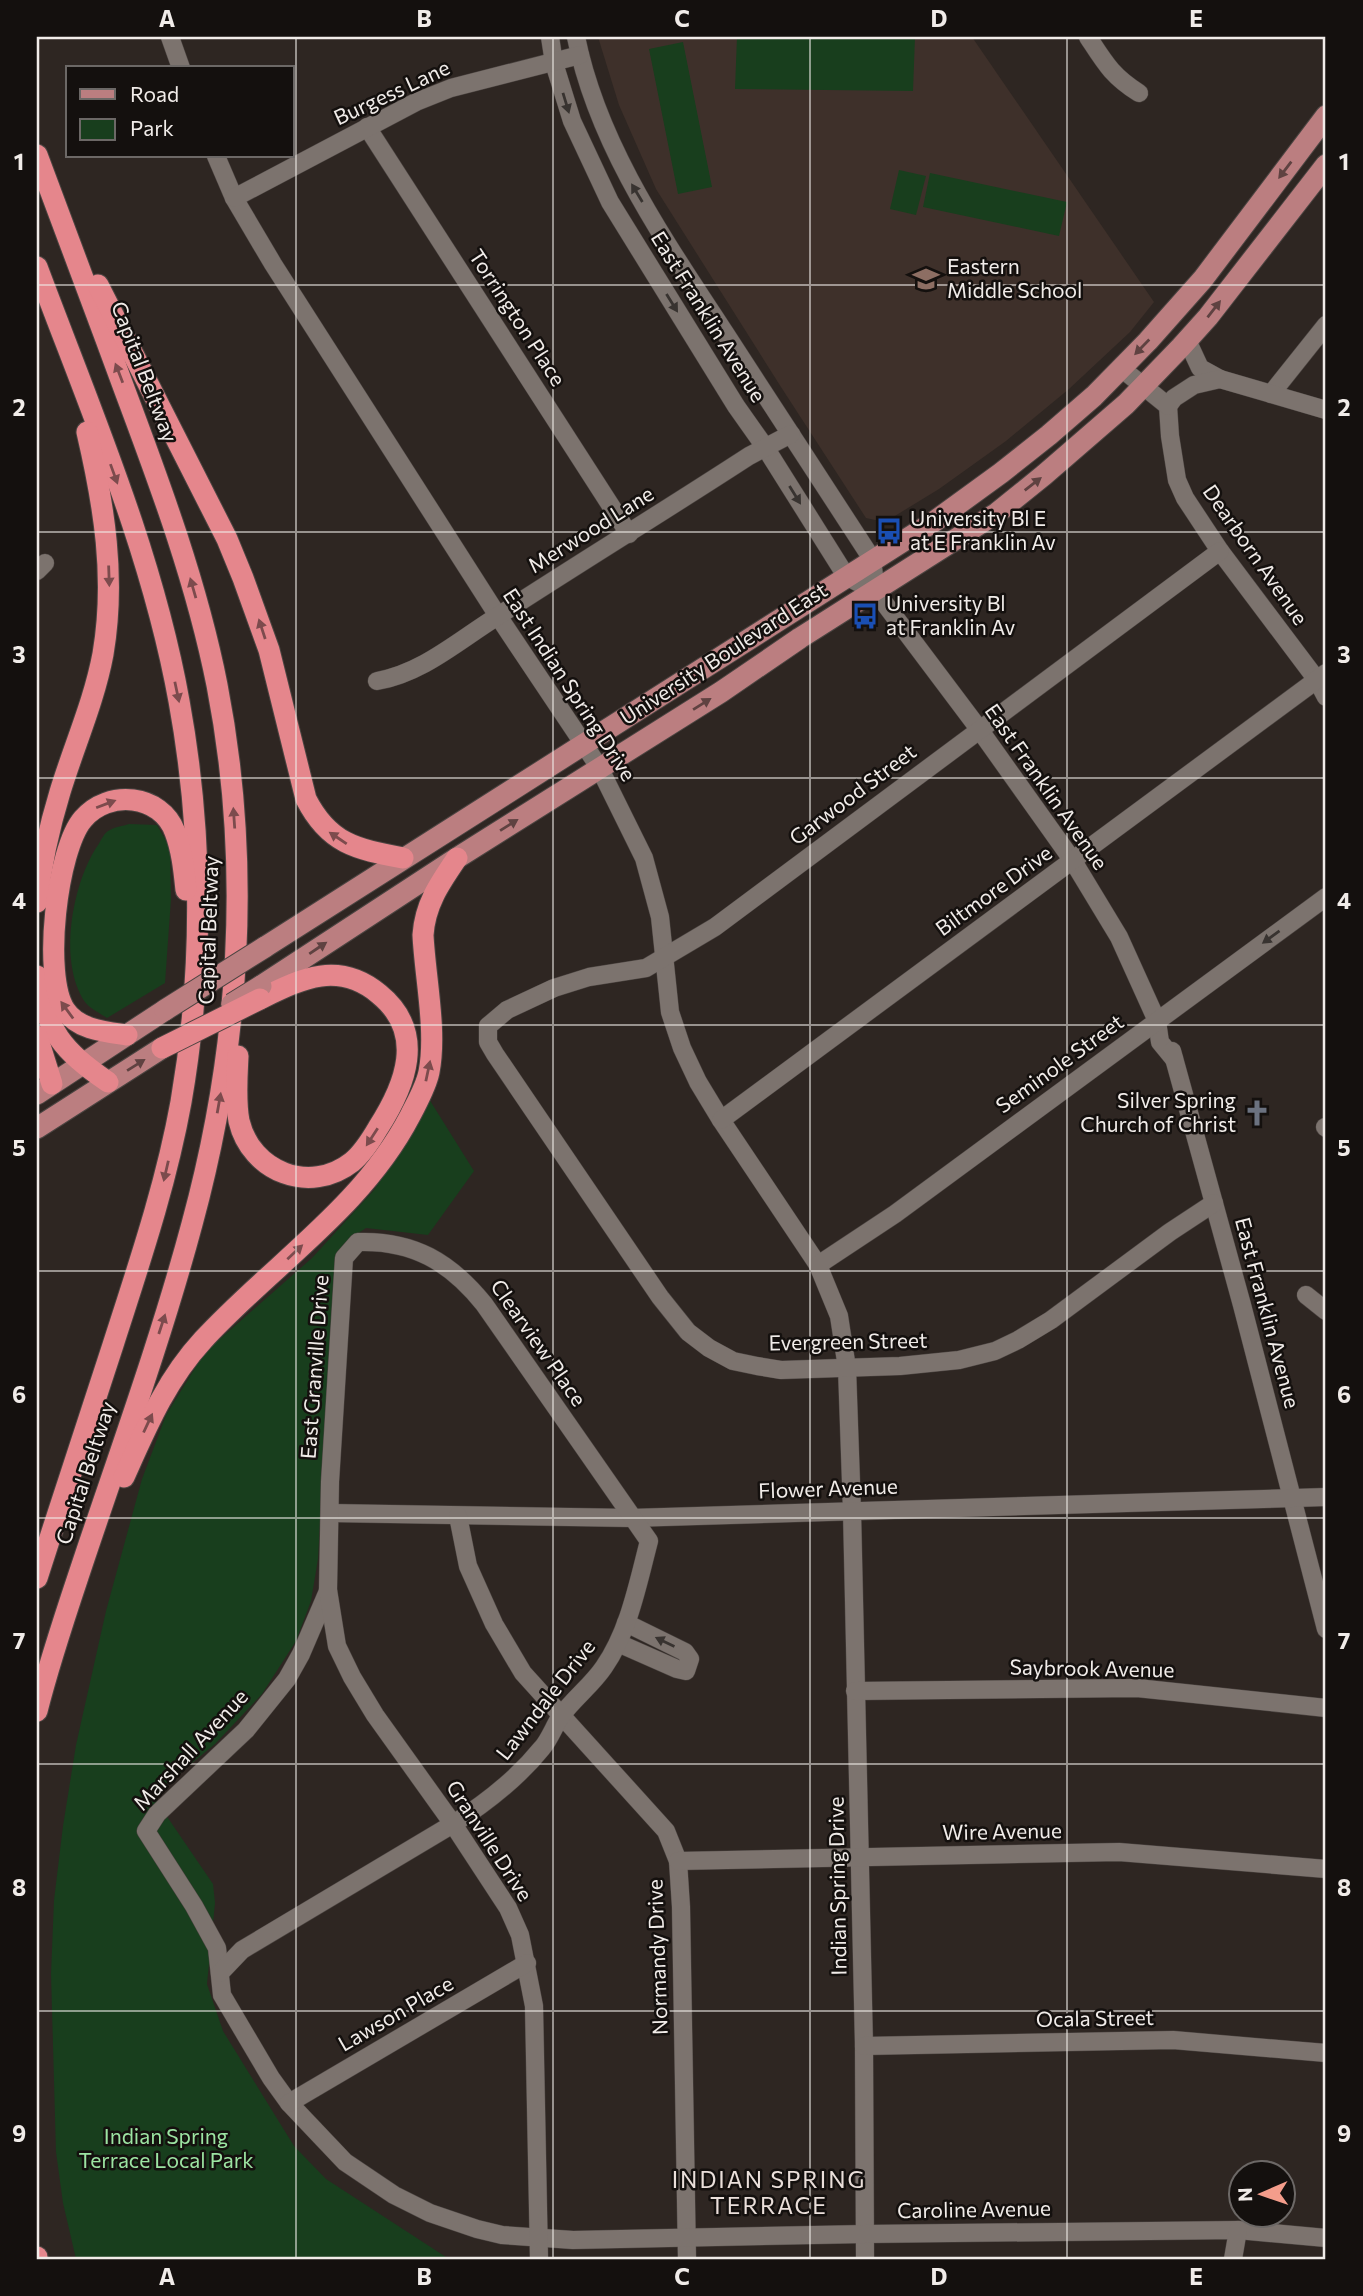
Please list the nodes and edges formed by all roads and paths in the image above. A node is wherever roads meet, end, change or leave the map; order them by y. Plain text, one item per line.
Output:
1 (170, 37) edge
2 (550, 37) edge
3 (576, 37) edge
4 (1088, 37) edge
5 (580, 55) junction
6 (554, 63) junction
7 (180, 66) edge
8 (1139, 93) dead end
9 (1326, 116) edge
10 (367, 127) junction
11 (37, 155) edge
12 (217, 158) edge
13 (1326, 165) edge
14 (234, 198) junction
15 (54, 202) junction
16 (37, 267) edge
17 (1326, 325) edge
18 (1187, 340) junction
19 (65, 341) junction
20 (1121, 368) junction
21 (1220, 379) junction
22 (1142, 387) junction
23 (1271, 394) junction
24 (1168, 406) junction
25 (1326, 410) edge
26 (791, 435) junction
27 (765, 447) junction
28 (629, 534) junction
29 (1220, 551) junction
30 (872, 559) junction
31 (846, 576) junction
32 (876, 592) junction
33 (498, 616) junction
34 (1321, 676) edge
35 (377, 681) dead end
36 (1326, 697) edge
37 (979, 729) junction
38 (584, 743) junction
39 (599, 767) junction
40 (403, 858) junction
41 (457, 858) junction
42 (1073, 861) junction
43 (238, 886) junction
44 (1326, 897) edge
45 (37, 902) edge
46 (663, 958) junction
47 (37, 976) edge
48 (194, 983) junction
49 (261, 993) junction
50 (1157, 1021) junction
51 (488, 1026) joint
52 (127, 1035) junction
53 (37, 1036) edge
54 (163, 1048) joint
55 (83, 1064) junction
56 (108, 1082) junction
57 (44, 1089) edge
58 (721, 1120) junction
59 (37, 1128) edge
60 (1214, 1203) junction
61 (372, 1242) joint
62 (818, 1265) junction
63 (1306, 1295) dead end
64 (1326, 1311) edge
65 (847, 1368) junction
66 (1326, 1497) edge
67 (1293, 1498) junction
68 (852, 1511) junction
69 (330, 1513) junction
70 (458, 1516) junction
71 (631, 1518) junction
72 (37, 1578) edge
73 (328, 1590) junction
74 (63, 1621) junction
75 (626, 1623) junction
76 (1326, 1629) edge
77 (618, 1643) junction
78 (855, 1691) junction
79 (1326, 1708) edge
80 (37, 1711) edge
81 (561, 1716) junction
82 (453, 1824) junction
83 (146, 1831) joint
84 (860, 1858) junction
85 (678, 1861) junction
86 (1326, 1869) edge
87 (527, 1963) junction
88 (220, 1973) junction
89 (863, 2046) junction
90 (1326, 2053) edge
91 (289, 2103) junction
92 (1238, 2230) junction
93 (865, 2234) junction
94 (538, 2238) junction
95 (1326, 2238) edge
96 (686, 2239) junction
97 (539, 2259) edge
98 (687, 2259) edge
99 (865, 2259) edge
100 (1233, 2259) edge

1 - 7 street
2 - 6 street, East Franklin Avenue
3 - 5 street, East Franklin Avenue
4 - 8 street
5 - 6 street, Burgess Lane
26 -> 5 street, East Franklin Avenue
6 - 10 street, Burgess Lane
6 -> 27 street, East Franklin Avenue
9 -> 20 main road, University Boulevard East
10 - 14 street, Burgess Lane
10 - 28 street, Torrington Place
11 - 15 highway, Capital Beltway
12 - 14 street, East Indian Spring Drive
18 -> 13 main road, University Boulevard East
14 - 33 street, East Indian Spring Drive
40 -> 15 highway
43 -> 15 highway, Capital Beltway
16 - 19 highway, Capital Beltway
17 - 23 street
18 - 21 street
18 - 22 main road, University Boulevard East
19 -> 45 highway
19 -> 48 highway, Capital Beltway
20 - 22 street
20 - 30 main road, University Boulevard East
21 - 23 street
21 - 24 street
22 - 24 street
32 -> 22 main road, University Boulevard East
23 - 25 street
24 - 29 street, Dearborn Avenue
26 - 27 street, Merwood Lane
26 - 30 street, East Franklin Avenue
27 - 28 street, Merwood Lane
27 -> 31 street, East Franklin Avenue
28 - 33 street, Merwood Lane
29 - 34 street, Dearborn Avenue
29 - 37 street, Garwood Street
30 - 31 main road, University Boulevard East
30 - 32 street, East Franklin Avenue
31 - 32 street, East Franklin Avenue
31 - 38 main road, University Boulevard East
32 - 37 street, East Franklin Avenue
39 -> 32 main road, University Boulevard East
33 - 35 street, Merwood Lane
33 - 38 street, East Indian Spring Drive
34 - 36 street, Dearborn Avenue
34 - 42 street, Biltmore Drive
37 - 42 street, East Franklin Avenue
37 - 46 street, Garwood Street
38 - 39 street, East Indian Spring Drive
38 - 40 main road, University Boulevard East
41 -> 39 main road, University Boulevard East
39 - 46 street, East Indian Spring Drive
40 - 52 main road, University Boulevard East, bridge
49 -> 41 main road, University Boulevard East
74 -> 41 highway
42 - 50 street, East Franklin Avenue
42 - 58 street, Biltmore Drive
49 -> 43 highway
74 -> 43 highway, Capital Beltway
44 -> 50 street, Seminole Street
46 - 51 street, Garwood Street
46 - 58 street, East Indian Spring Drive
47 - 55 highway
52 -> 48 highway
48 -> 72 highway, Capital Beltway
49 - 54 highway, bridge
50 - 60 street, East Franklin Avenue
50 - 62 street, Seminole Street
51 - 65 street, Evergreen Street
52 - 55 main road, University Boulevard East
53 - 57 highway
56 -> 54 main road
55 - 56 highway
55 - 57 main road, University Boulevard East
56 - 59 main road
58 - 62 street, East Indian Spring Drive
60 - 65 street, Evergreen Street
60 - 67 street, East Franklin Avenue
61 - 69 street, East Granville Drive
61 - 71 street, Clearview Place
62 - 65 street, East Indian Spring Drive
63 - 64 street
65 - 68 street, East Indian Spring Drive
66 - 67 street, Flower Avenue
67 - 68 street, Flower Avenue
67 - 76 street, East Franklin Avenue
68 - 71 street, Flower Avenue
68 - 78 street, Indian Spring Drive
69 - 70 street, Flower Avenue
69 - 73 street, Granville Drive
70 - 71 street, Flower Avenue
70 - 81 street, Normandy Drive
71 - 75 street, Lawndale Drive
73 - 82 street, Granville Drive
73 - 83 street, Marshall Avenue
74 - 80 highway, Capital Beltway
75 - 77 street, Lawndale Drive
77 -> 75 street
77 - 81 street, Lawndale Drive
78 - 79 street, Saybrook Avenue
78 - 84 street, Indian Spring Drive
81 - 82 street, Lawndale Drive
81 - 85 street, Normandy Drive
82 - 87 street, Granville Drive
82 - 88 street, Lawndale Drive
83 - 88 street, Caroline Avenue
84 - 85 street, Wire Avenue
84 - 86 street, Wire Avenue
84 - 89 street, Indian Spring Drive
85 - 96 street, Normandy Drive
87 - 91 street, Lawson Place
87 - 94 street, Granville Drive
88 - 91 street, Caroline Avenue
89 - 90 street, Ocala Street
89 - 93 street, Indian Spring Drive
91 - 94 street, Caroline Avenue
92 - 93 street, Caroline Avenue
92 - 95 street, Caroline Avenue
92 - 100 street
93 - 96 street, Caroline Avenue
93 - 99 street, Indian Spring Drive
94 - 96 street, Caroline Avenue
94 - 97 street, Granville Drive
96 - 98 street, Normandy Drive

